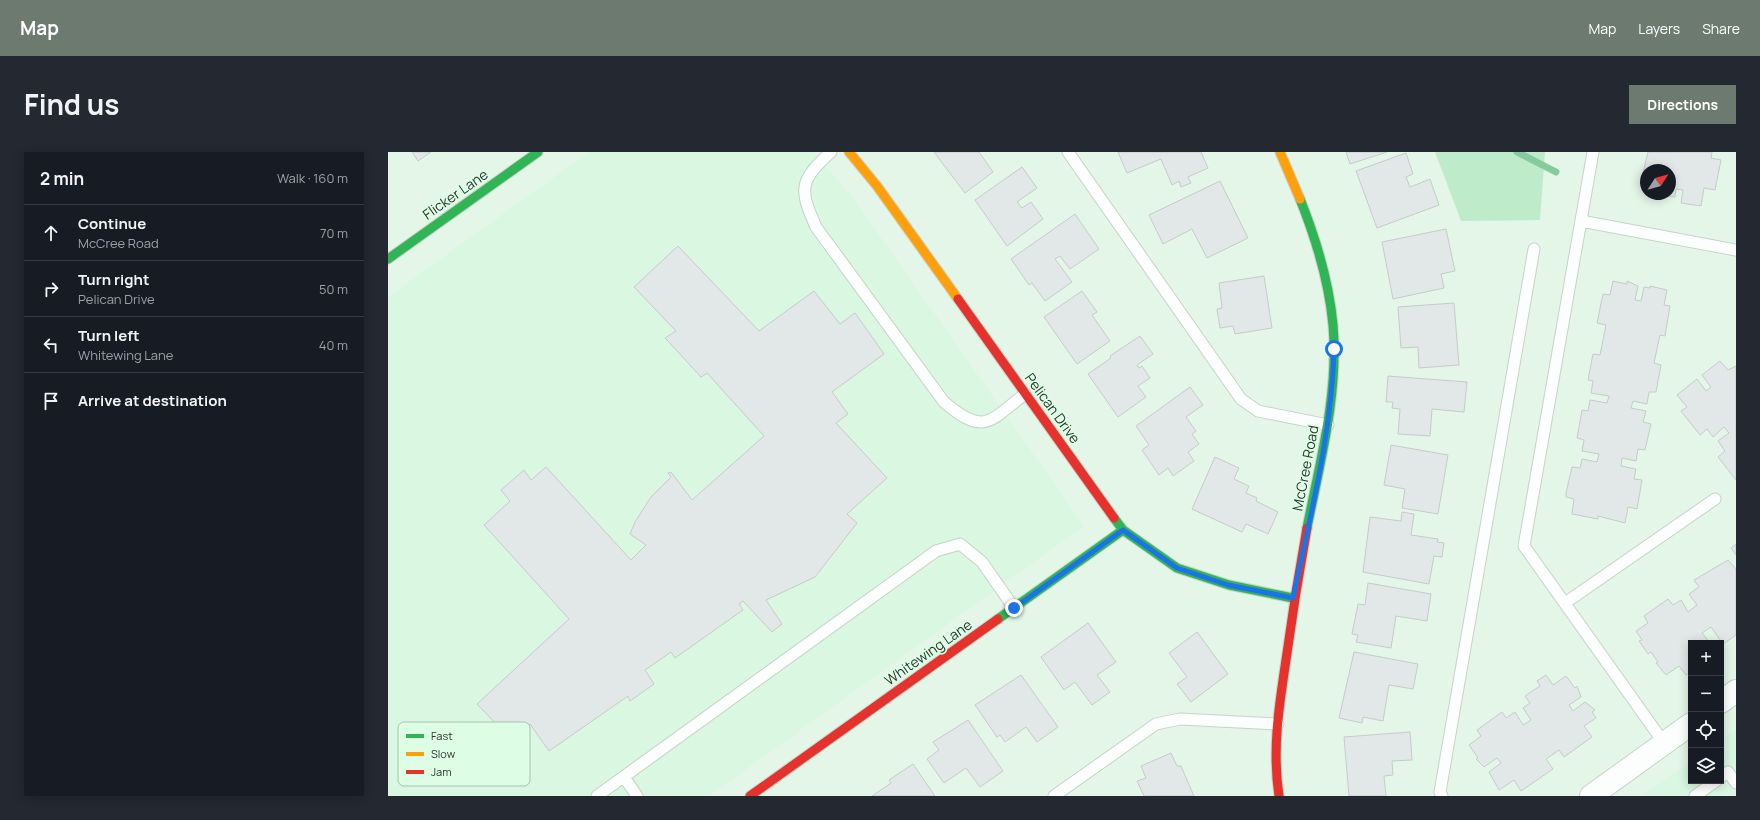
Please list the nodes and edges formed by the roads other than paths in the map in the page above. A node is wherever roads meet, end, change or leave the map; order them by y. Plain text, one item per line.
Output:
1 (538, 152) edge
2 (831, 152) edge
3 (849, 152) edge
4 (1068, 152) edge
5 (1280, 152) edge
6 (1593, 152) edge
7 (1581, 221) junction
8 (1534, 249) dead end
9 (1736, 250) edge
10 (388, 258) edge
11 (1025, 394) junction
12 (1328, 425) junction
13 (1714, 500) dead end
14 (1123, 530) junction
15 (1293, 598) junction
16 (1564, 603) junction
17 (1014, 608) junction
18 (1736, 690) edge
19 (1724, 700) edge
20 (1278, 724) junction
21 (1688, 726) edge
22 (1664, 744) junction
23 (1724, 775) edge
24 (624, 777) junction
25 (1736, 783) edge
26 (1712, 784) edge
27 (597, 796) edge
28 (637, 796) edge
29 (750, 796) edge
30 (1054, 796) edge
31 (1279, 796) edge
32 (1442, 796) edge
33 (1591, 796) edge
34 (1695, 796) edge

1 - 10 street, Flicker Lane
2 - 11 lane
3 - 11 street, Pelican Drive
4 - 12 lane
5 - 12 street, McCree Road
6 - 7 lane
7 - 9 lane
7 - 16 lane
8 - 32 lane
11 - 14 street, Pelican Drive
12 - 15 street, McCree Road
13 - 16 lane
14 - 15 street, Pelican Drive
14 - 17 street, Whitewing Lane
15 - 20 street, McCree Road
16 - 22 lane
17 - 24 lane
17 - 29 street, Whitewing Lane
18 - 19 street
20 - 30 lane
20 - 31 street, McCree Road
21 - 22 street
22 - 33 street
23 - 25 lane
24 - 27 lane
24 - 28 lane
26 - 34 lane

